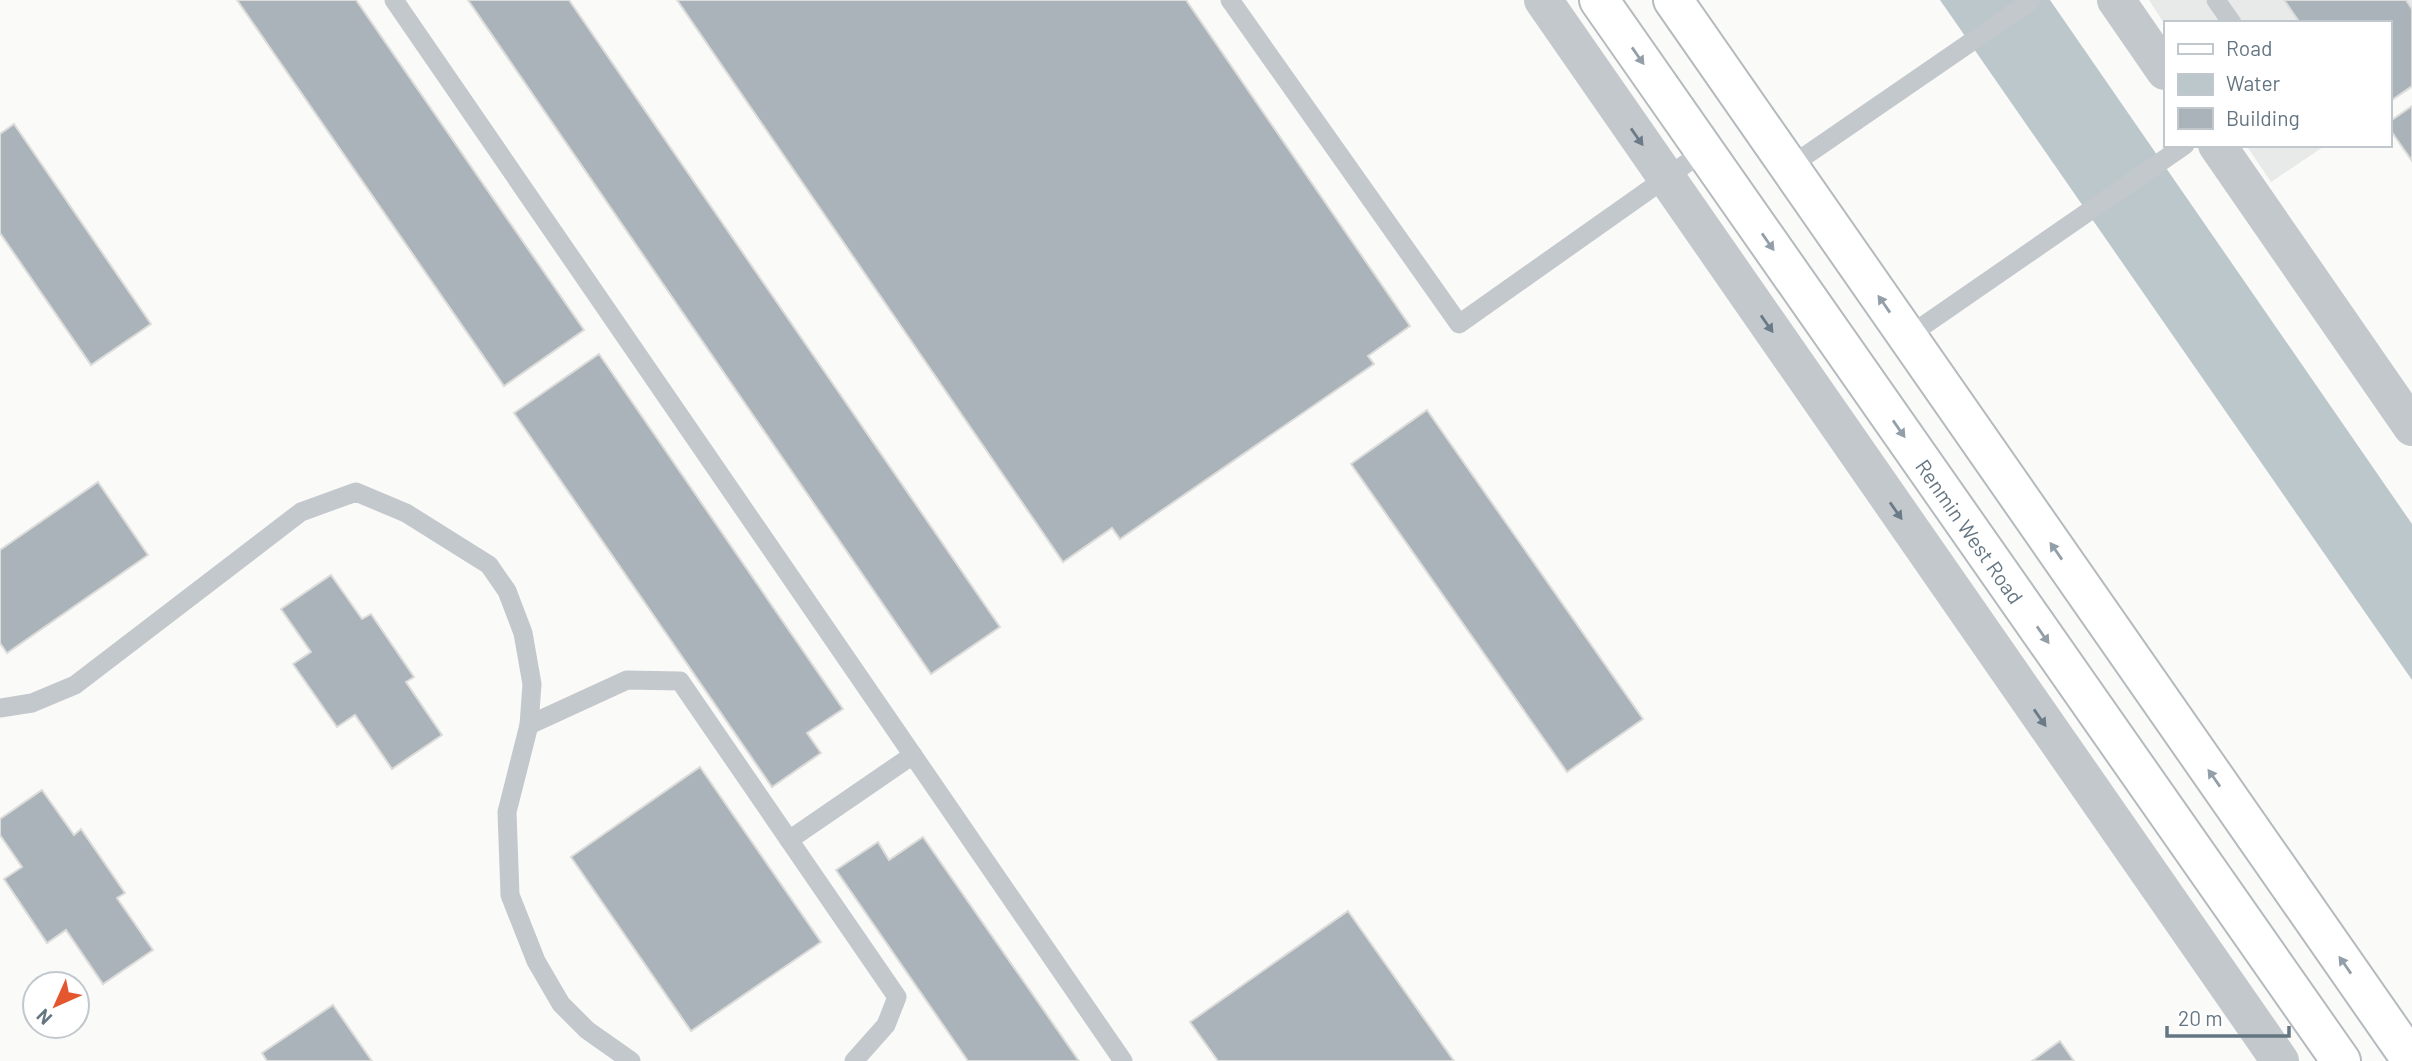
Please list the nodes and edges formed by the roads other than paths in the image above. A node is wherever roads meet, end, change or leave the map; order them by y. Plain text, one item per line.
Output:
1 (394, 0) edge
2 (1230, 0) edge
3 (1543, 0) edge
4 (1599, 0) edge
5 (1673, 0) edge
6 (2032, 0) edge
7 (2116, 0) edge
8 (2216, 0) edge
9 (2231, 21) edge
10 (2164, 70) edge
11 (2183, 147) edge
12 (2218, 147) edge
13 (1704, 151) junction
14 (1790, 167) junction
15 (1907, 337) junction
16 (2412, 427) edge
17 (0, 708) edge
18 (529, 725) junction
19 (913, 755) junction
20 (789, 839) junction
21 (631, 1061) edge
22 (854, 1061) edge
23 (1123, 1061) edge
24 (2280, 1061) edge
25 (2341, 1061) edge
26 (2412, 1061) edge

1 - 19 lane
2 - 13 lane
3 -> 24 street
4 -> 13 main road, Renmin West Road
5 - 14 main road
6 - 14 lane
7 - 10 street
8 - 9 lane
11 - 15 lane
12 - 16 street
13 -> 25 main road, Renmin West Road
15 -> 14 main road
26 -> 15 main road
17 - 18 lane
18 - 20 lane
18 - 21 lane
19 - 20 lane
19 - 23 lane
20 - 22 lane

